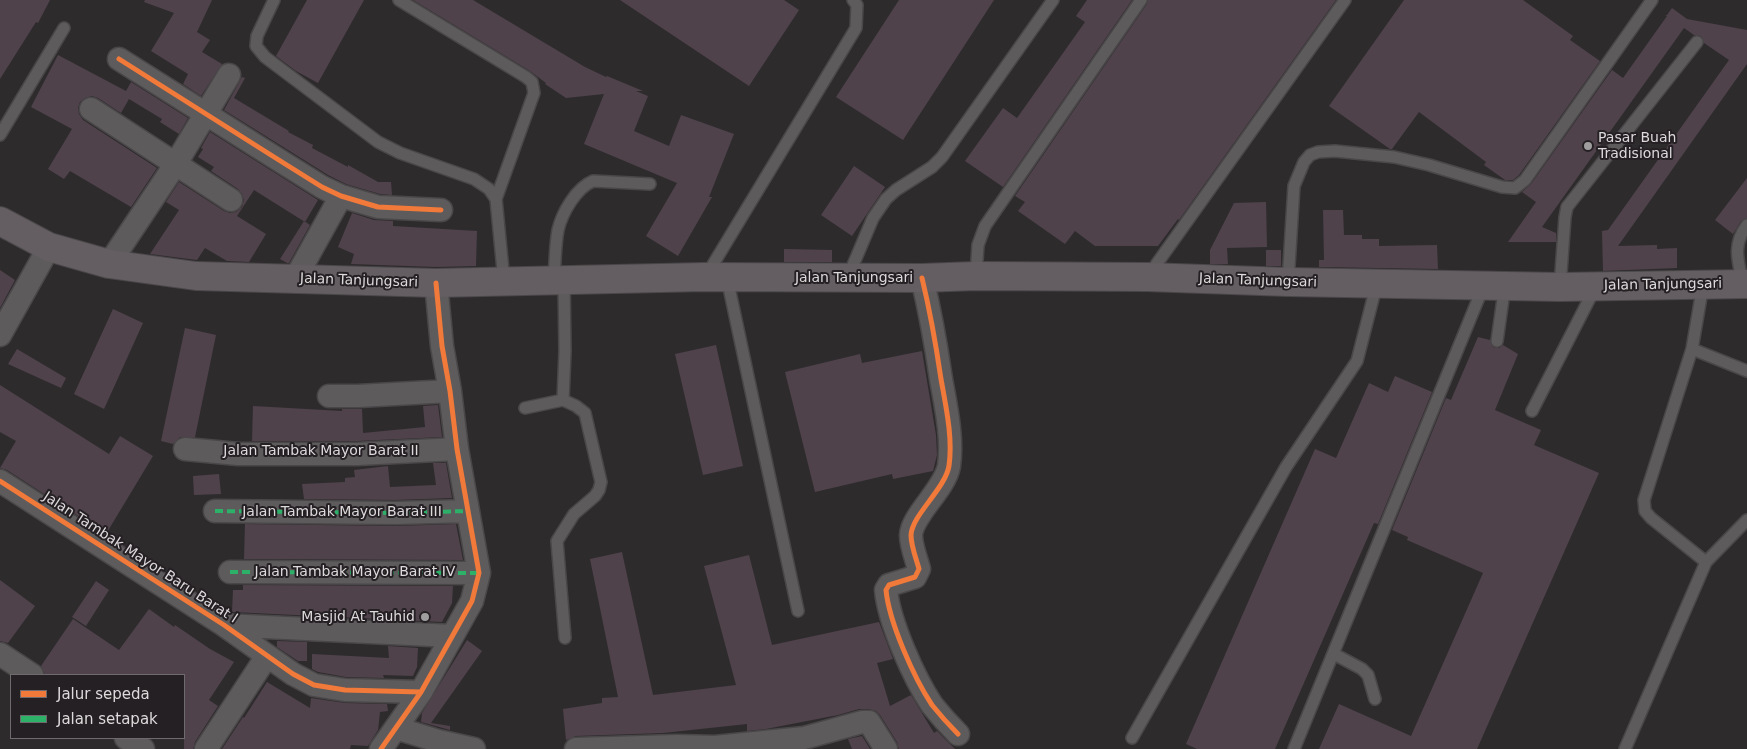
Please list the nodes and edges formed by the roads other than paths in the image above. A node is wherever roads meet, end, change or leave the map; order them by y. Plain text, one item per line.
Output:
1 (274, 0) edge
2 (399, 0) edge
3 (853, 0) edge
4 (1053, 0) edge
5 (1141, 0) edge
6 (1345, 0) edge
7 (1652, 0) edge
8 (64, 28) dead end
9 (1697, 42) dead end
10 (119, 59) dead end
11 (229, 75) dead end
12 (91, 109) dead end
13 (206, 114) junction
14 (0, 135) edge
15 (175, 165) junction
16 (650, 184) dead end
17 (341, 196) junction
18 (496, 199) junction
19 (231, 200) dead end
20 (440, 210) dead end
21 (0, 221) edge
22 (1747, 225) edge
23 (49, 247) junction
24 (109, 264) junction
25 (976, 276) junction
26 (716, 277) junction
27 (848, 277) junction
28 (1147, 277) junction
29 (922, 278) junction
30 (295, 279) junction
31 (504, 280) junction
32 (559, 281) junction
33 (1288, 282) junction
34 (436, 283) junction
35 (1377, 283) junction
36 (1704, 283) junction
37 (1745, 284) edge
38 (1494, 285) junction
39 (1560, 287) junction
40 (1595, 287) junction
41 (0, 335) edge
42 (1497, 341) dead end
43 (1692, 349) junction
44 (1747, 371) edge
45 (450, 391) junction
46 (329, 396) dead end
47 (563, 400) junction
48 (525, 408) dead end
49 (1532, 411) dead end
50 (185, 449) dead end
51 (457, 449) junction
52 (0, 481) edge
53 (215, 511) dead end
54 (468, 511) junction
55 (1747, 520) edge
56 (1706, 562) junction
57 (230, 572) dead end
58 (479, 573) junction
59 (798, 610) dead end
60 (224, 625) junction
61 (452, 636) junction
62 (565, 638) dead end
63 (0, 654) edge
64 (1334, 654) junction
65 (267, 656) junction
66 (30, 674) edge
67 (421, 692) junction
68 (1375, 699) dead end
69 (396, 728) junction
70 (958, 734) dead end
71 (1132, 738) dead end
72 (128, 739) edge
73 (143, 749) edge
74 (206, 749) edge
75 (381, 749) edge
76 (474, 749) edge
77 (576, 749) edge
78 (886, 749) edge
79 (1294, 749) edge
80 (1625, 749) edge

1 - 18 lane
2 - 18 lane
3 - 26 lane
4 - 27 lane
5 - 25 lane
6 - 28 lane
7 - 33 lane
8 - 14 lane
9 - 39 lane
10 - 13 street
11 - 13 street
12 - 15 street
13 - 15 street
13 - 17 street
15 - 19 street
15 - 24 street
16 - 32 lane
17 - 20 street
17 - 30 street
18 - 31 lane
21 - 23 main road, Jalan Tanjungsari
22 - 37 lane
23 - 24 main road, Jalan Tanjungsari
23 - 41 street
24 - 30 main road, Jalan Tanjungsari
25 - 28 main road, Jalan Tanjungsari
25 - 29 main road, Jalan Tanjungsari
26 - 27 main road, Jalan Tanjungsari
26 - 32 main road, Jalan Tanjungsari
26 - 59 lane
27 - 29 main road, Jalan Tanjungsari
28 - 33 main road, Jalan Tanjungsari
29 - 70 street
30 - 34 main road, Jalan Tanjungsari
31 - 32 main road, Jalan Tanjungsari
31 - 34 main road, Jalan Tanjungsari
32 - 47 lane
33 - 35 main road, Jalan Tanjungsari
34 - 45 street
35 - 38 main road, Jalan Tanjungsari
35 - 71 lane
36 - 37 main road, Jalan Tanjungsari
36 - 40 main road, Jalan Tanjungsari
36 - 43 lane
38 - 39 main road, Jalan Tanjungsari
38 - 42 lane
38 - 64 lane
39 - 40 main road, Jalan Tanjungsari
40 - 49 lane
43 - 44 lane
43 - 56 lane
45 - 46 street
45 - 51 street
47 - 48 lane
47 - 62 lane
50 - 51 street, Jalan Tambak Mayor Barat II
51 - 54 street
52 - 60 street, Jalan Tambak Mayor Baru Barat I
53 - 54 street, Jalan Tambak Mayor Barat III
54 - 58 street
55 - 56 lane
56 - 80 lane
57 - 58 street, Jalan Tambak Mayor Barat IV
58 - 61 street
60 - 61 street
60 - 65 street, Jalan Tambak Mayor Baru Barat I
61 - 67 street
63 - 66 street
64 - 68 lane
64 - 79 lane
65 - 67 street, Jalan Tambak Mayor Baru Barat I
65 - 74 street
67 - 69 street
69 - 75 street
69 - 76 street
72 - 73 street
77 - 78 street

